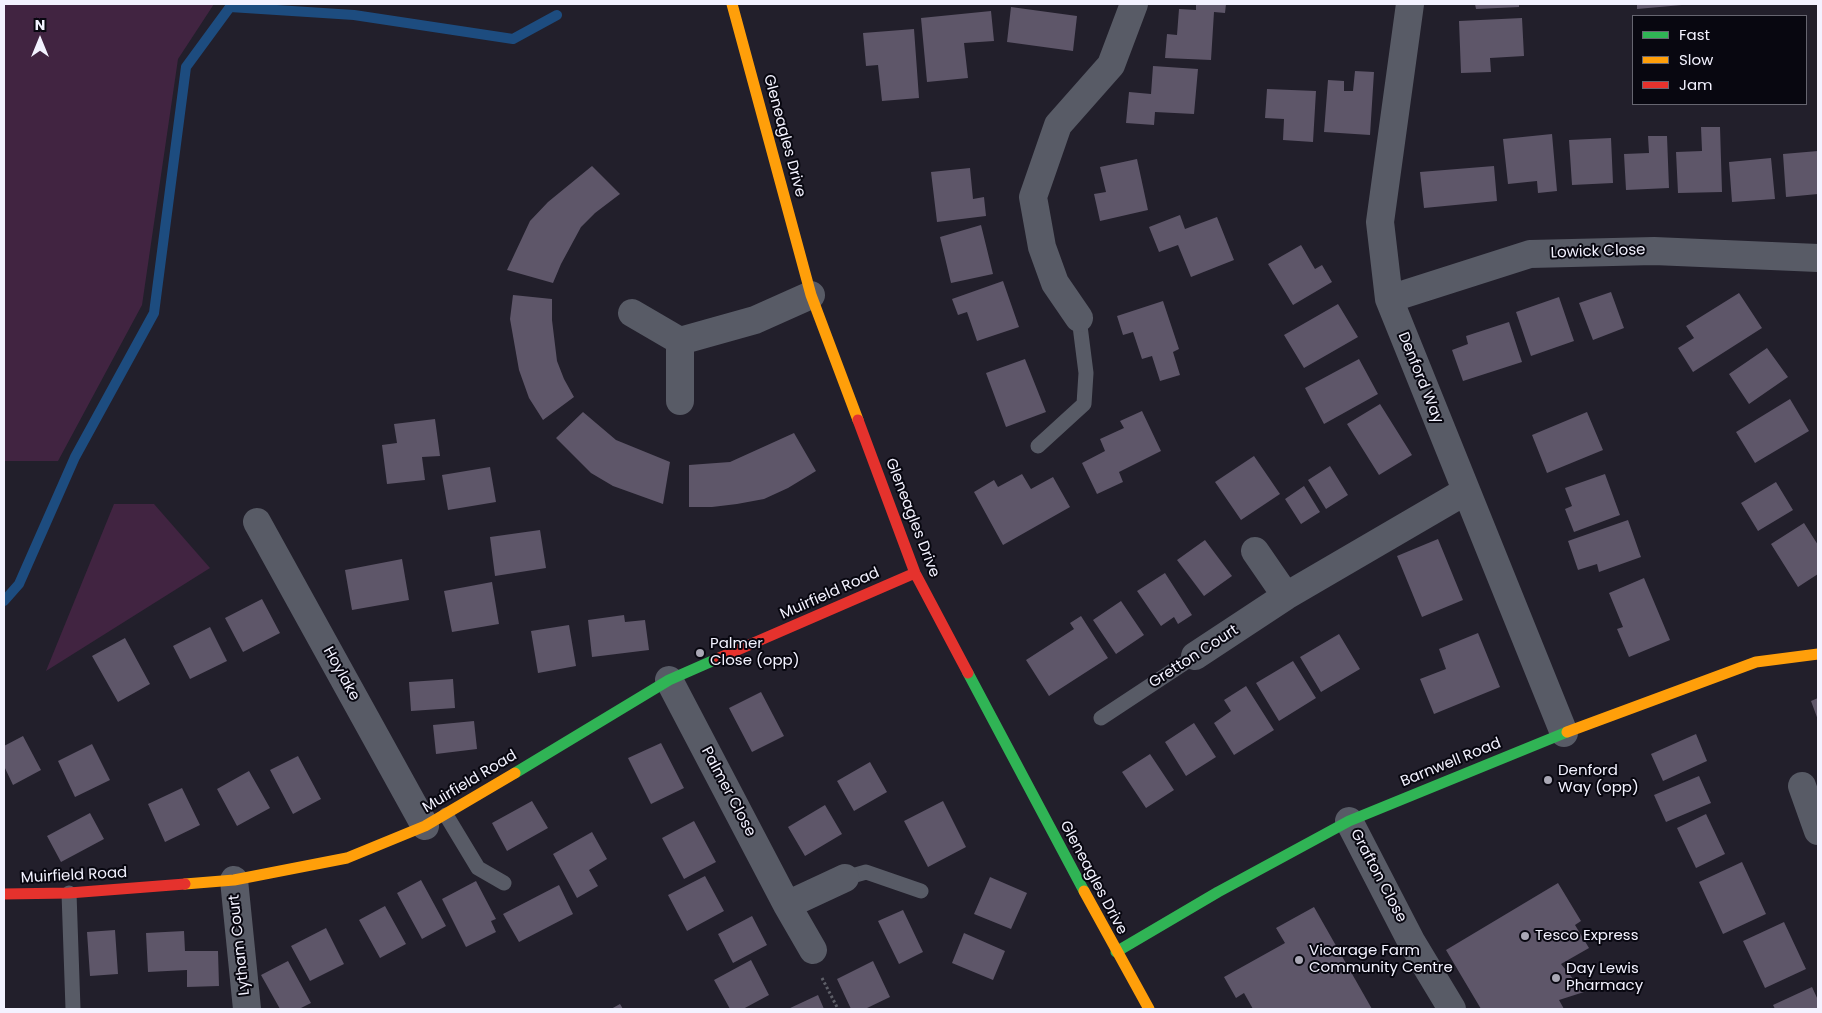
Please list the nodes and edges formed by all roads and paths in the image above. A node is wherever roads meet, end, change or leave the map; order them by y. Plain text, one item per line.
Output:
1 (732, 4) edge
2 (1134, 4) edge
3 (1410, 4) edge
4 (1817, 264) edge
5 (811, 295) junction
6 (1389, 299) junction
7 (632, 313) dead end
8 (1079, 318) joint
9 (680, 341) junction
10 (680, 401) dead end
11 (1038, 446) dead end
12 (1466, 491) junction
13 (257, 522) dead end
14 (1255, 551) dead end
15 (915, 573) junction
16 (1286, 596) junction
17 (1818, 654) edge
18 (1195, 656) joint
19 (669, 680) junction
20 (1101, 718) dead end
21 (1564, 733) junction
22 (1802, 786) dead end
23 (435, 821) junction
24 (1348, 821) junction
25 (1818, 830) edge
26 (845, 878) joint
27 (234, 880) junction
28 (504, 883) dead end
29 (921, 891) dead end
30 (69, 893) junction
31 (4, 894) edge
32 (787, 904) junction
33 (813, 950) dead end
34 (1116, 952) junction
35 (73, 1009) edge
36 (247, 1009) edge
37 (1149, 1009) edge
38 (1452, 1009) edge

1 - 5 street, Gleneagles Drive
2 - 8 street
3 - 6 street, Denford Way
4 - 6 street, Lowick Close
5 - 9 street
5 - 15 street, Gleneagles Drive
6 - 12 street, Denford Way
7 - 9 street
8 - 11 lane
9 - 10 street
12 - 16 street, Gretton Court
12 - 21 street, Denford Way
13 - 23 street, Hoylake
14 - 16 street
15 - 19 street, Muirfield Road
15 - 34 street, Gleneagles Drive
16 - 18 street, Gretton Court
17 - 21 street, Barnwell Road
18 - 20 lane, Gretton Court
19 - 23 street, Muirfield Road
19 - 32 street, Palmer Close
21 - 24 street, Barnwell Road
22 - 25 street
23 - 27 street, Muirfield Road
23 - 28 lane
24 - 34 street, Barnwell Road
24 - 38 street, Grafton Close
26 - 29 lane
26 - 32 street
27 - 30 street, Muirfield Road
27 - 36 street, Lytham Court
30 - 31 street, Muirfield Road
30 - 35 lane
32 - 33 street, Palmer Close
34 - 37 street, Gleneagles Drive

